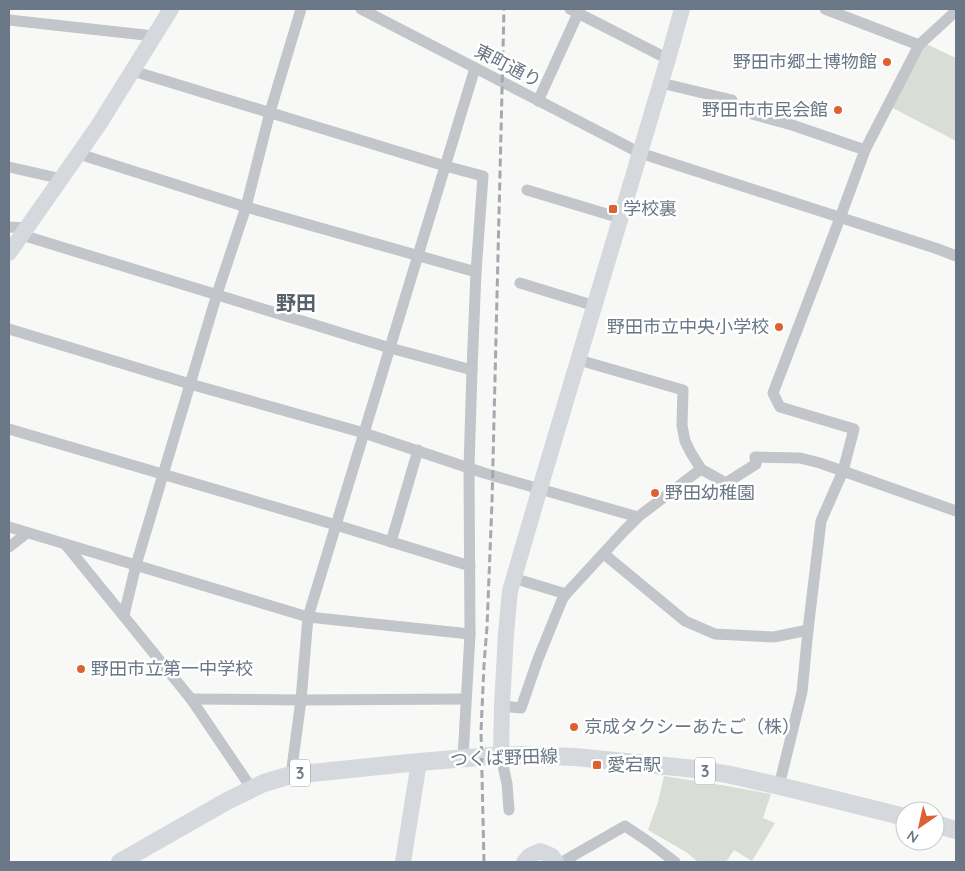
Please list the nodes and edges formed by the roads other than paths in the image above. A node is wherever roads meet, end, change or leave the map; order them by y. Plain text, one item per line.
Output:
1 (170, 9) edge
2 (301, 9) edge
3 (361, 9) edge
4 (682, 9) edge
5 (825, 9) edge
6 (576, 10) edge
7 (953, 12) edge
8 (10, 16) edge
9 (154, 36) junction
10 (919, 45) junction
11 (668, 59) junction
12 (475, 68) junction
13 (133, 71) junction
14 (661, 84) junction
15 (538, 101) junction
16 (270, 112) junction
17 (865, 150) junction
18 (640, 153) junction
19 (79, 154) junction
20 (445, 166) junction
21 (9, 167) edge
22 (62, 179) junction
23 (527, 190) dead end
24 (246, 207) junction
25 (620, 218) junction
26 (840, 218) junction
27 (19, 230) edge
28 (9, 253) edge
29 (418, 256) junction
30 (956, 256) edge
31 (476, 272) junction
32 (520, 282) dead end
33 (217, 294) junction
34 (594, 306) junction
35 (9, 329) edge
36 (390, 348) junction
37 (579, 360) junction
38 (472, 370) junction
39 (190, 384) junction
40 (9, 429) edge
41 (364, 433) junction
42 (418, 450) junction
43 (470, 467) junction
44 (701, 469) junction
45 (843, 471) junction
46 (163, 474) junction
47 (540, 488) junction
48 (956, 511) edge
49 (638, 516) junction
50 (336, 525) junction
51 (9, 527) edge
52 (28, 533) junction
53 (391, 542) junction
54 (66, 545) junction
55 (9, 547) edge
56 (604, 554) junction
57 (136, 565) junction
58 (470, 566) junction
59 (514, 578) junction
60 (566, 594) junction
61 (124, 615) junction
62 (308, 617) junction
63 (808, 630) junction
64 (470, 634) junction
65 (191, 699) junction
66 (466, 699) junction
67 (301, 700) junction
68 (502, 706) junction
69 (500, 756) junction
70 (463, 758) junction
71 (419, 762) junction
72 (291, 775) junction
73 (779, 786) junction
74 (252, 789) junction
75 (509, 810) dead end
76 (895, 815) edge
77 (145, 855) edge
78 (120, 862) edge
79 (403, 862) edge
80 (524, 862) edge
81 (556, 862) edge
82 (562, 862) edge
83 (675, 862) edge

1 - 9 street
2 - 16 street
3 - 12 street, 東町通り
4 - 11 street
5 - 10 street
6 - 11 street
6 - 15 street
7 - 10 street
8 - 9 street
9 - 13 street
10 - 17 street
11 - 14 street
12 - 15 street, 東町通り
12 - 20 street
13 - 16 street
13 - 19 street
14 - 17 street
14 - 18 street
15 - 18 street, 東町通り
16 - 20 street
16 - 24 street
17 - 26 street
18 - 25 street
18 - 26 street, 東町通り
19 - 22 street
19 - 24 street
20 - 29 street
20 - 31 street
21 - 22 street
22 - 27 street
23 - 25 street
24 - 29 street
24 - 33 street
25 - 34 street
26 - 30 street, 東町通り
26 - 45 street
27 - 28 street
27 - 33 street
29 - 31 street
29 - 36 street
31 - 38 street
32 - 34 street
33 - 36 street
33 - 39 street
34 - 37 street
35 - 39 street
36 - 38 street
36 - 41 street
37 - 44 street
37 - 47 street
38 - 43 street
39 - 41 street
39 - 46 street
40 - 46 street
41 - 42 street
41 - 50 street
42 - 43 street
42 - 53 street
43 - 47 street
43 - 58 street
44 - 45 street
44 - 49 street
45 - 48 street
45 - 63 street
46 - 50 street
46 - 57 street
47 - 49 street
47 - 59 street
49 - 56 street
50 - 53 street
50 - 62 street
51 - 52 street
52 - 54 street
52 - 55 street
53 - 58 street
54 - 57 street
54 - 61 street
56 - 60 street
56 - 63 street
57 - 61 street
57 - 62 street
58 - 64 street
59 - 60 street
59 - 68 street
60 - 68 street
61 - 65 street
62 - 64 street
62 - 67 street
63 - 73 street
64 - 66 street
65 - 67 street
65 - 74 street
66 - 67 street
66 - 70 street
67 - 72 street
68 - 69 street
69 - 70 main road, つくば野田線 / 3
69 - 73 main road, つくば野田線 / 3
69 - 75 street
70 - 71 main road, つくば野田線 / 3
71 - 72 main road, つくば野田線 / 3
71 - 79 street
72 - 74 main road, つくば野田線 / 3
73 - 76 main road, つくば野田線 / 3
74 - 77 main road, つくば野田線 / 3
77 - 78 main road, つくば野田線 / 3
80 - 81 street
82 - 83 street

